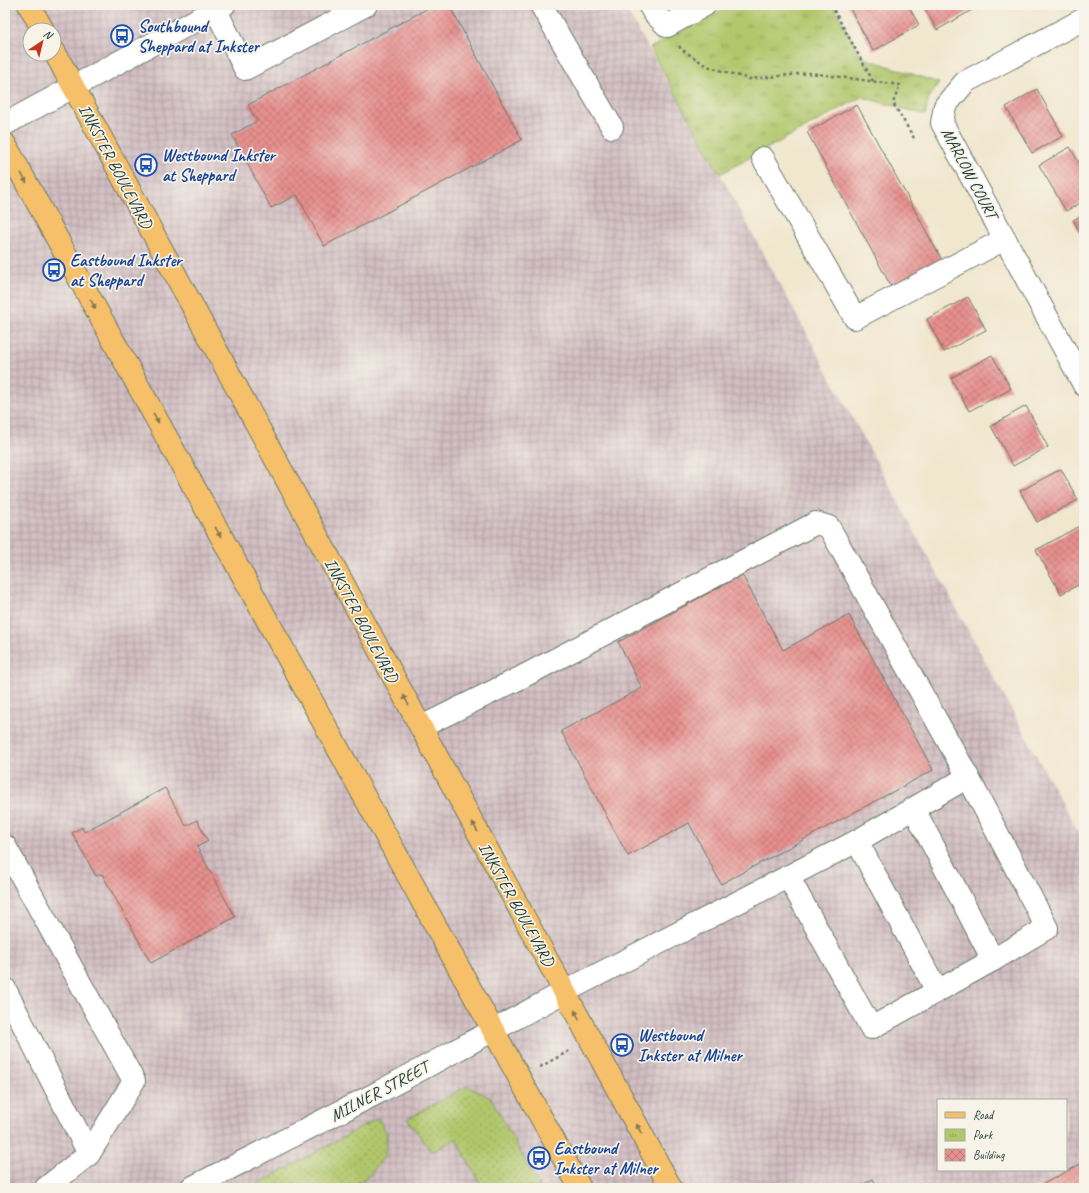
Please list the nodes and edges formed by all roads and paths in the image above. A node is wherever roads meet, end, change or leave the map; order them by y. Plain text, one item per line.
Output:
1 (29, 5) edge
2 (366, 5) edge
3 (541, 5) edge
4 (649, 5) edge
5 (705, 5) edge
6 (831, 5) edge
7 (220, 7) edge
8 (1084, 20) edge
9 (39, 22) edge
10 (667, 26) junction
11 (60, 62) edge
12 (873, 81) junction
13 (74, 87) junction
14 (5, 124) edge
15 (612, 127) dead end
16 (914, 138) dead end
17 (5, 144) edge
18 (763, 158) dead end
19 (1005, 238) junction
20 (1084, 385) edge
21 (421, 727) junction
22 (968, 777) junction
23 (914, 809) junction
24 (857, 841) junction
25 (5, 846) edge
26 (788, 876) junction
27 (993, 960) junction
28 (5, 989) edge
29 (936, 991) junction
30 (564, 992) junction
31 (493, 1031) junction
32 (590, 1039) junction
33 (519, 1078) junction
34 (88, 1154) junction
35 (46, 1188) edge
36 (191, 1188) edge
37 (580, 1188) edge
38 (671, 1188) edge

1 - 9 main road
2 - 7 street
3 - 15 street
4 - 10 street
5 - 10 street
6 - 12 path
7 - 13 street
8 - 19 street, MARLOW COURT
10 - 12 path
11 - 13 main road, INKSTER BOULEVARD
12 - 16 path
13 - 14 street
21 -> 13 main road, INKSTER BOULEVARD
17 -> 31 main road
18 - 19 street
19 - 20 street, MARLOW COURT
21 - 22 street
30 -> 21 main road, INKSTER BOULEVARD
22 - 23 street, MILNER STREET
22 - 27 street
23 - 24 street, MILNER STREET
23 - 27 street
24 - 26 street, MILNER STREET
24 - 29 street
25 - 34 street
26 - 29 street
26 - 30 street, MILNER STREET
27 - 29 street
28 - 34 street
30 - 31 street, MILNER STREET
32 -> 30 main road, INKSTER BOULEVARD
31 - 33 main road
31 - 36 street, MILNER STREET
32 - 33 path
38 -> 32 main road, INKSTER BOULEVARD
33 - 37 main road
34 - 35 street

